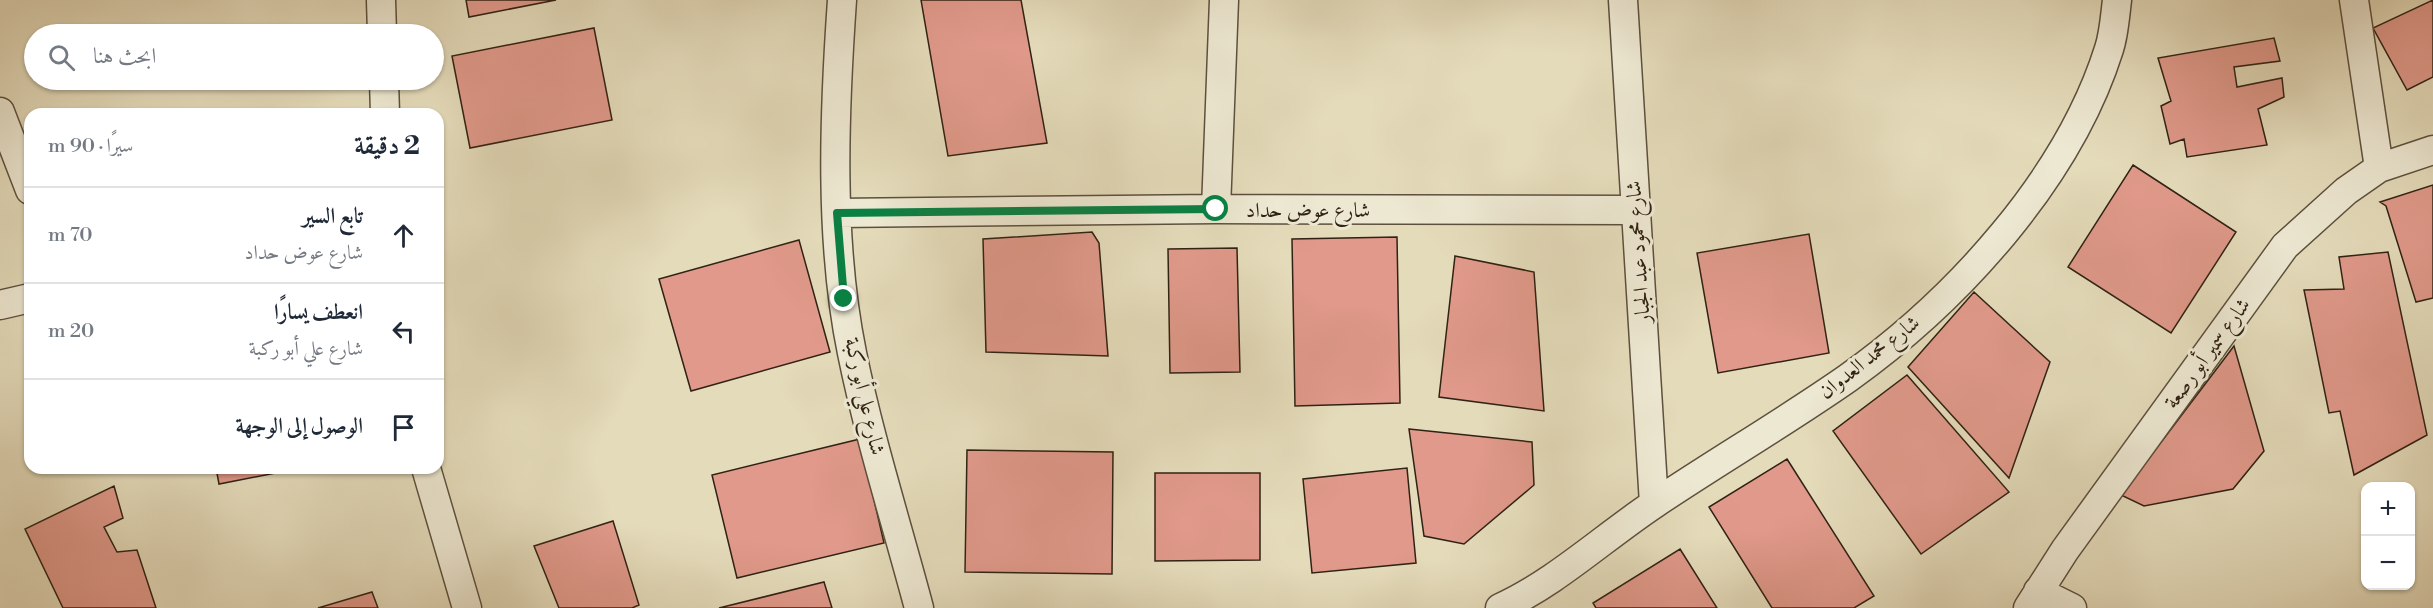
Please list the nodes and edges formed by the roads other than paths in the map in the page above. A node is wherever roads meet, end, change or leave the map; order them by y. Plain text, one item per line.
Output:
1 (381, 0) edge
2 (842, 0) edge
3 (1224, 0) edge
4 (1623, 0) edge
5 (2117, 0) edge
6 (2354, 0) edge
7 (382, 24) edge
8 (384, 90) edge
9 (385, 108) edge
10 (0, 112) edge
11 (2433, 150) edge
12 (2379, 168) junction
13 (24, 174) edge
14 (1216, 209) junction
15 (1635, 210) junction
16 (837, 213) junction
17 (24, 299) edge
18 (0, 305) edge
19 (428, 474) edge
20 (1653, 504) junction
21 (2033, 599) edge
22 (467, 608) edge
23 (919, 608) edge
24 (1500, 608) edge
25 (2072, 608) edge

1 - 7 street
2 - 16 street, شارع علي أبو ركبة
3 - 14 street
4 - 15 street, شارع محمود عبد الجبار
5 - 20 street, شارع محمد العدوان
6 - 12 street
8 - 9 street
10 - 13 street
11 - 12 street, شارع سمير أبو رصعة
12 - 21 street, شارع سمير أبو رصعة
14 - 15 street, شارع عوض حداد
14 - 16 street, شارع عوض حداد
15 - 20 street, شارع محمود عبد الجبار
16 - 23 street, شارع علي أبو ركبة
17 - 18 street
19 - 22 street
20 - 24 street, شارع محمد العدوان
21 - 25 street

